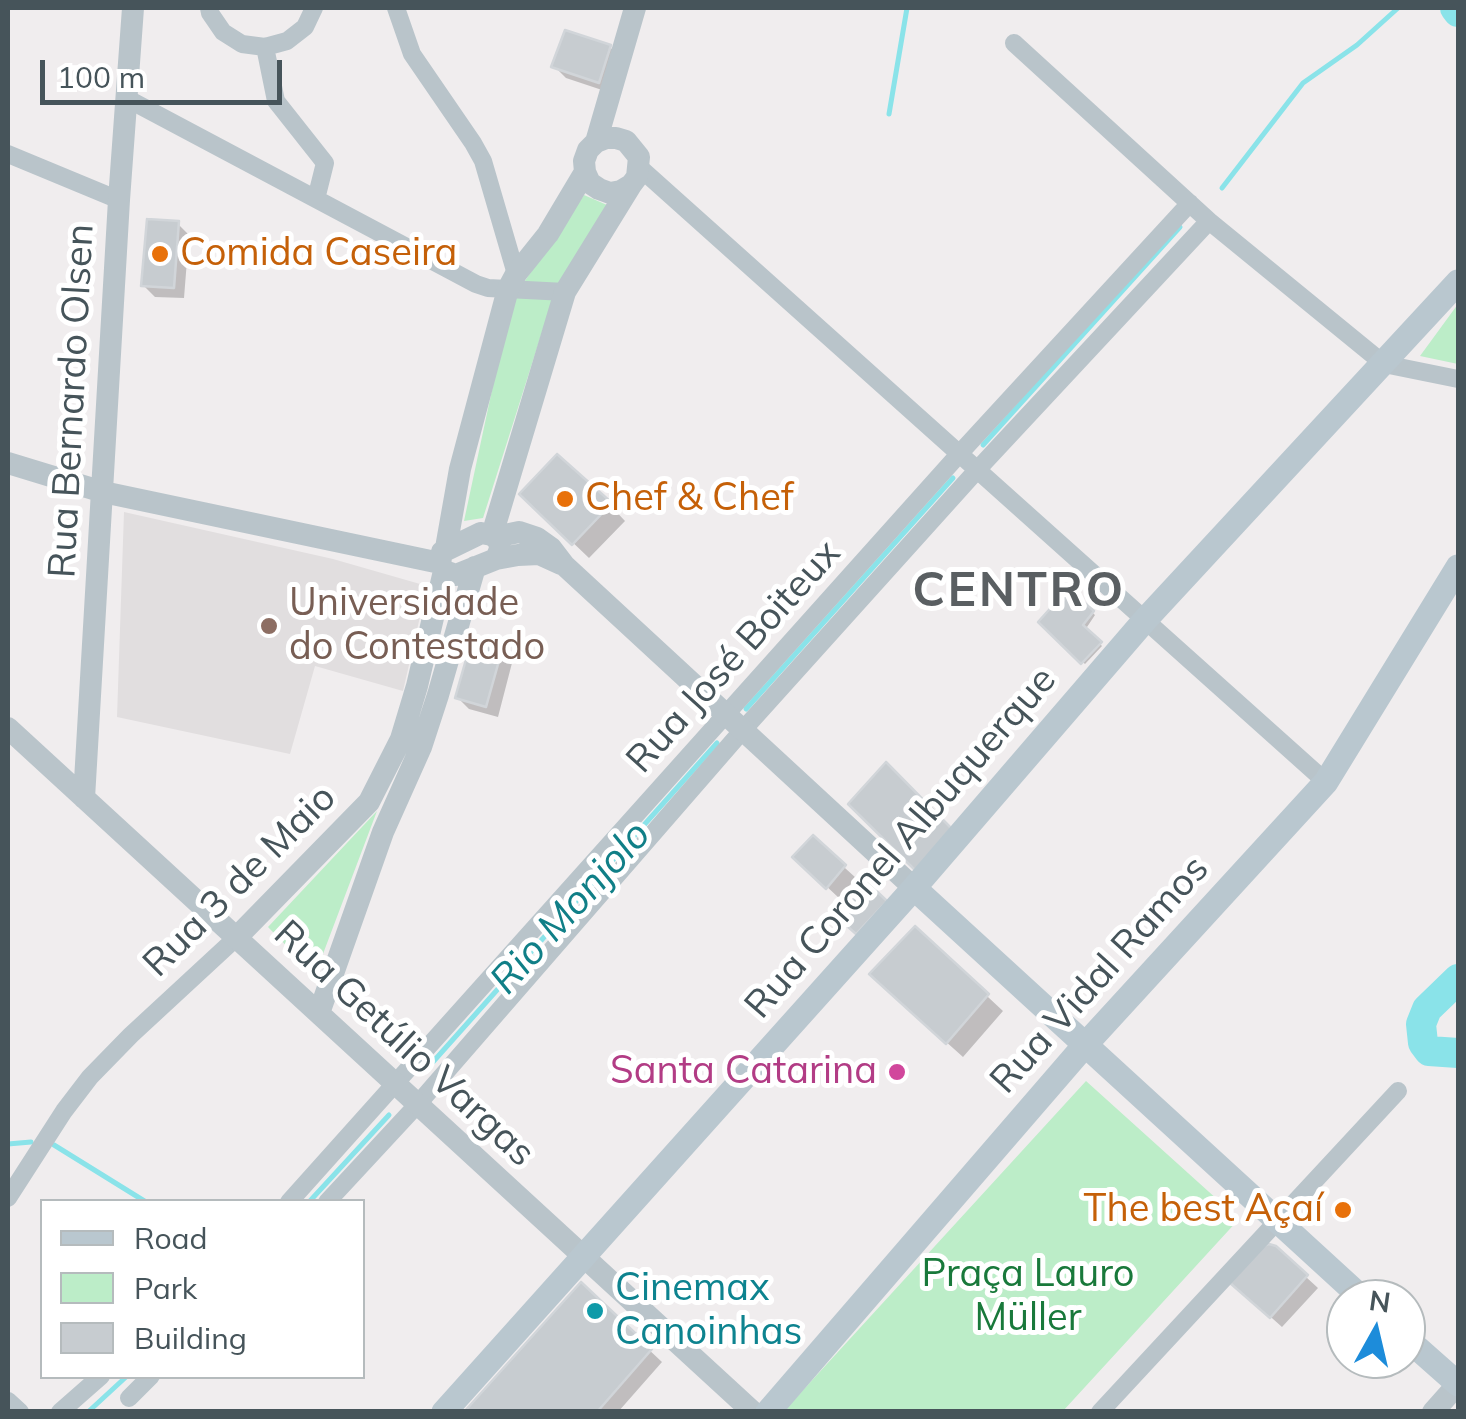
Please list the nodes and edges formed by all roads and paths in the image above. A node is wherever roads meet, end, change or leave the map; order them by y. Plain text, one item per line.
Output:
1 (133, 8) edge
2 (209, 8) edge
3 (314, 8) edge
4 (396, 8) edge
5 (635, 8) edge
6 (1014, 44) dead end
7 (265, 47) junction
8 (126, 98) junction
9 (596, 142) junction
10 (8, 154) edge
11 (585, 172) junction
12 (635, 176) junction
13 (316, 199) junction
14 (119, 200) junction
15 (1190, 203) junction
16 (1209, 221) junction
17 (512, 282) junction
18 (1458, 282) edge
19 (565, 292) junction
20 (1384, 364) junction
21 (1458, 378) edge
22 (960, 454) junction
23 (8, 463) edge
24 (978, 469) junction
25 (102, 492) junction
26 (490, 549) junction
27 (443, 561) junction
28 (1458, 567) edge
29 (1145, 620) junction
30 (428, 639) junction
31 (453, 644) junction
32 (733, 723) junction
33 (8, 728) edge
34 (1326, 782) junction
35 (84, 798) junction
36 (369, 802) junction
37 (390, 818) junction
38 (914, 888) junction
39 (237, 937) junction
40 (319, 1013) junction
41 (1085, 1045) junction
42 (396, 1085) junction
43 (1398, 1091) dead end
44 (417, 1106) junction
45 (8, 1198) edge
46 (293, 1199) edge
47 (330, 1199) edge
48 (1278, 1221) junction
49 (583, 1256) junction
50 (1342, 1279) edge
51 (1426, 1356) edge
52 (98, 1379) edge
53 (149, 1379) edge
54 (1458, 1384) edge
55 (128, 1398) dead end
56 (8, 1401) edge
57 (20, 1412) edge
58 (60, 1412) edge
59 (444, 1412) edge
60 (752, 1412) edge
61 (768, 1412) edge
62 (1100, 1412) edge
63 (1433, 1412) edge

1 - 8 street, Rua Bernardo Olsen
2 - 7 street
3 - 7 street
4 - 17 street
5 - 9 street
6 - 15 street
7 - 13 street
8 - 13 street
8 - 14 street, Rua Bernardo Olsen
9 - 11 street
9 - 12 street
10 - 14 street
11 - 12 street
11 - 17 street, Rua 3 de Maio
12 - 19 street, Rua 3 de Maio
12 - 22 street
13 - 17 street
14 - 25 street, Rua Bernardo Olsen
15 - 16 street
15 - 22 street, Rua José Boiteux
16 - 20 street
16 - 24 street, Rua José Boiteux
17 - 19 street
17 - 27 street, Rua 3 de Maio
18 - 20 main road, Rua Coronel Albuquerque
19 - 26 street, Rua 3 de Maio
20 - 21 street
20 - 29 main road, Rua Coronel Albuquerque
22 - 24 street
22 - 32 street, Rua José Boiteux
23 - 25 street
24 - 29 street
24 - 32 street, Rua José Boiteux
25 - 27 street
25 - 35 street, Rua Bernardo Olsen
26 - 27 street
26 - 27 street
26 - 31 street, Rua 3 de Maio
26 - 32 street
27 - 30 street, Rua 3 de Maio
28 - 34 main road, Rua Vidal Ramos
29 - 34 street
29 - 38 main road, Rua Coronel Albuquerque
30 - 31 street
30 - 36 street, Rua 3 de Maio
31 - 37 street, Rua 3 de Maio
32 - 38 street
32 - 42 street, Rua José Boiteux
32 - 44 street, Rua José Boiteux
33 - 35 street, Rua Getúlio Vargas
34 - 41 main road, Rua Vidal Ramos
35 - 39 street, Rua Getúlio Vargas
36 - 37 street
36 - 39 street, Rua 3 de Maio
37 - 40 street, Rua 3 de Maio
38 - 41 main road
38 - 49 main road, Rua Coronel Albuquerque
39 - 40 street, Rua Getúlio Vargas
39 - 45 street, Rua 3 de Maio
40 - 42 street, Rua Getúlio Vargas
41 - 48 main road
41 - 61 main road, Rua Vidal Ramos
42 - 44 street, Rua Getúlio Vargas
42 - 46 street, Rua José Boiteux
43 - 48 street
44 - 47 street, Rua José Boiteux
44 - 49 street, Rua Getúlio Vargas
48 - 50 main road
48 - 62 street
49 - 59 main road, Rua Coronel Albuquerque
49 - 60 street, Rua Getúlio Vargas
51 - 54 main road
52 - 58 street
53 - 55 street
54 - 63 street
56 - 57 street

